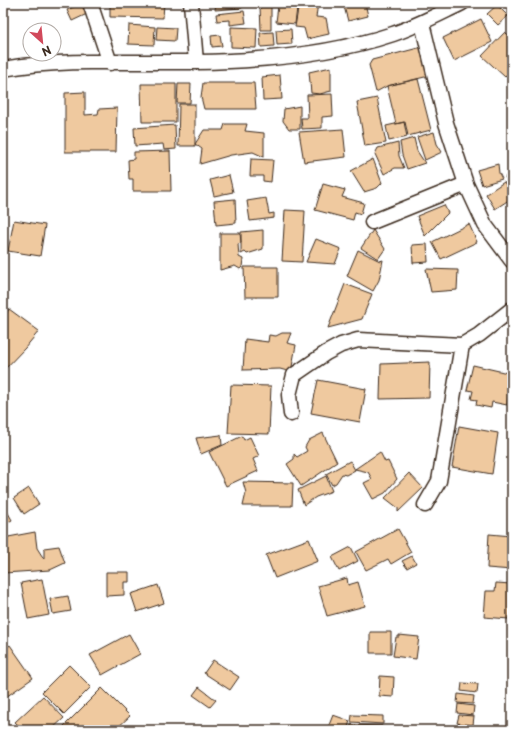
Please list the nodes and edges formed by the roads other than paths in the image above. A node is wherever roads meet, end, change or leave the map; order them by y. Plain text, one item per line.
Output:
1 (90, 3) edge
2 (191, 3) edge
3 (462, 3) edge
4 (422, 23) junction
5 (196, 62) junction
6 (110, 63) junction
7 (3, 69) edge
8 (466, 184) junction
9 (372, 222) dead end
10 (512, 261) edge
11 (512, 308) edge
12 (462, 345) junction
13 (291, 414) dead end
14 (425, 505) dead end

1 - 6 street
2 - 5 street
3 - 4 street
4 - 5 street
4 - 8 street
5 - 6 street
6 - 7 street
8 - 9 street
8 - 10 street
11 - 12 street
12 - 13 street
12 - 14 street

